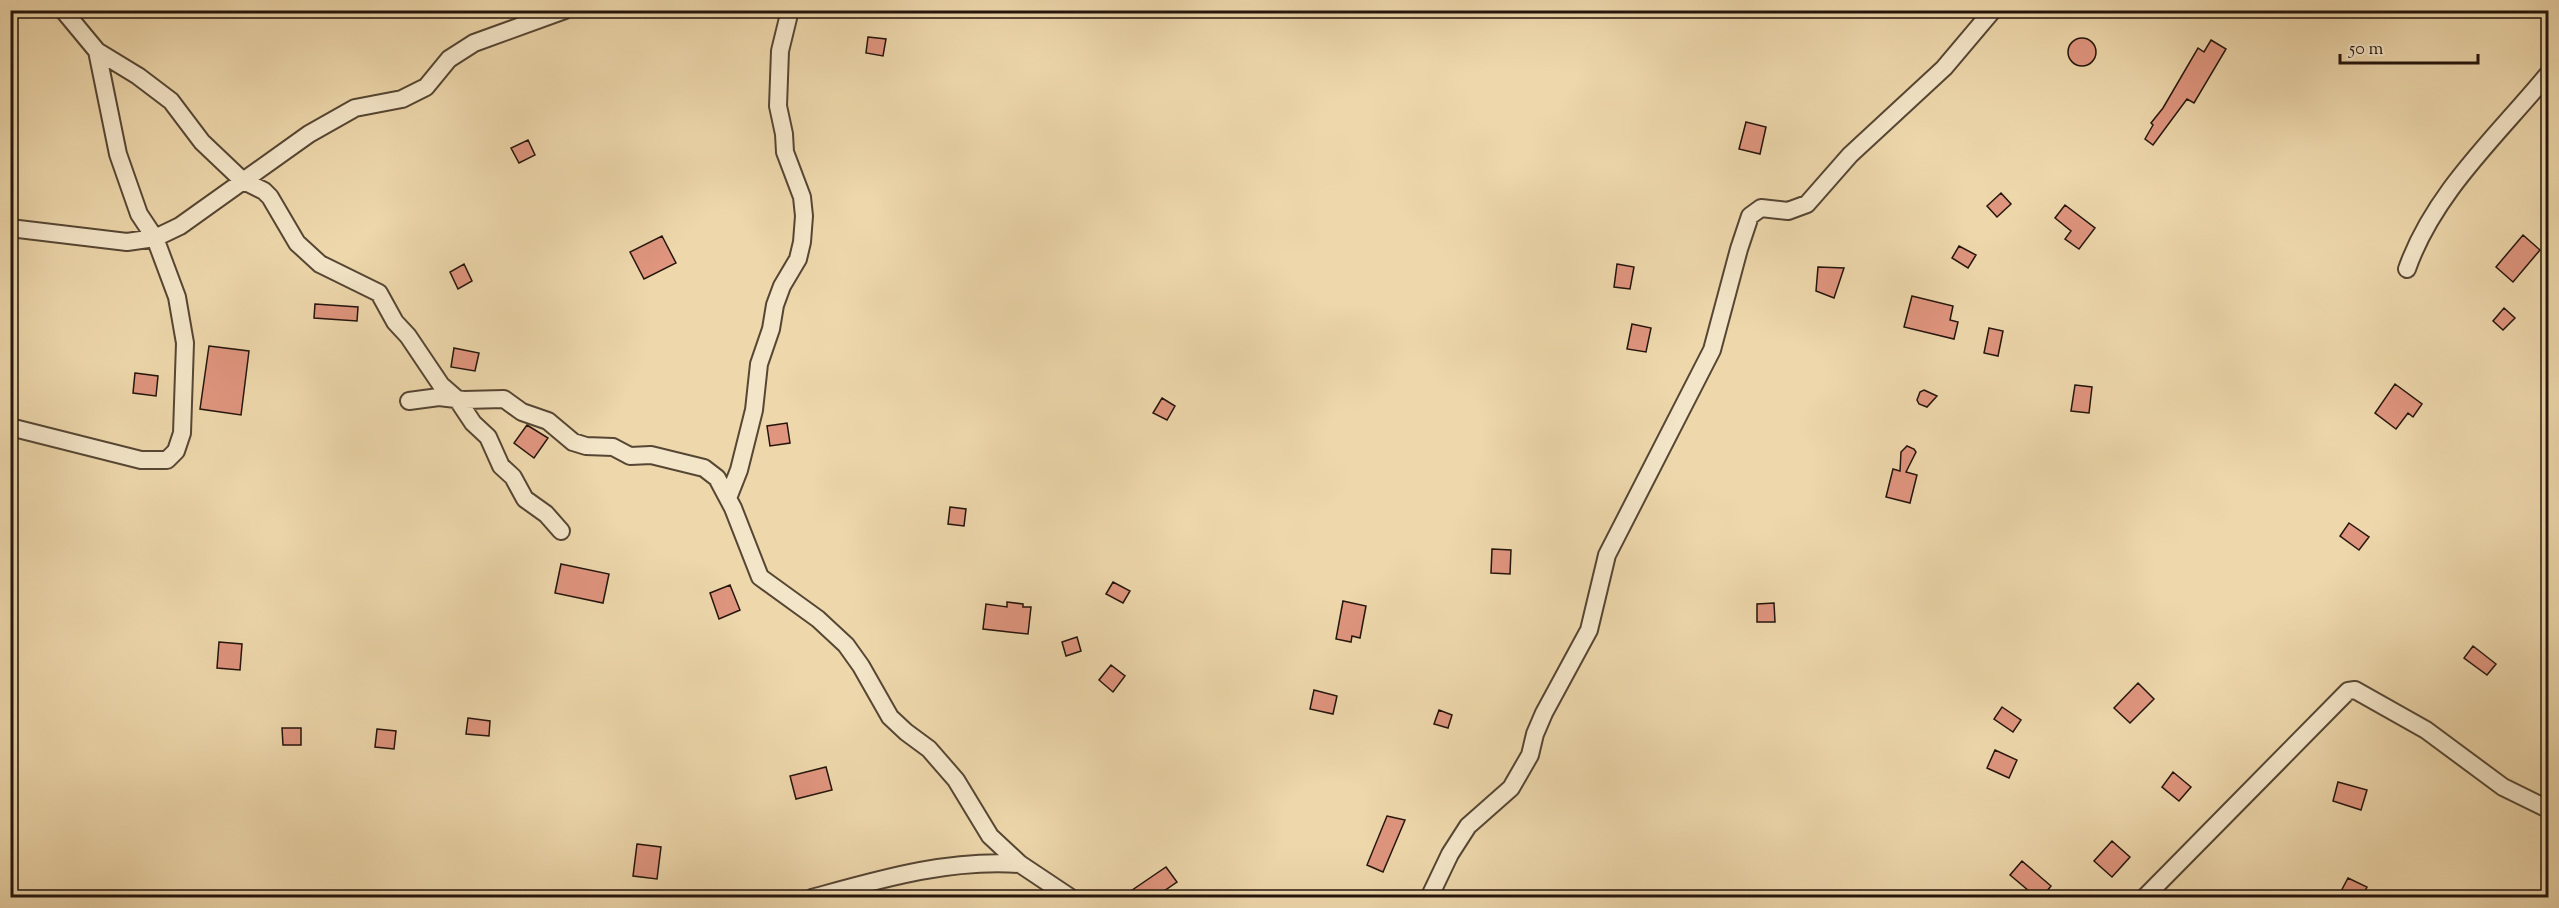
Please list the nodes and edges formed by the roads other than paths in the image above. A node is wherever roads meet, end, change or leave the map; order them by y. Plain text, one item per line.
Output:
1 (63, 10) edge
2 (565, 10) edge
3 (790, 10) edge
4 (1993, 10) edge
5 (97, 51) junction
6 (2548, 74) edge
7 (242, 180) junction
8 (10, 228) edge
9 (155, 238) junction
10 (2407, 269) dead end
11 (457, 399) junction
12 (410, 401) dead end
13 (10, 427) edge
14 (728, 498) junction
15 (561, 531) dead end
16 (2548, 809) edge
17 (1020, 864) junction
18 (812, 897) edge
19 (1071, 897) edge
20 (1429, 897) edge
21 (2144, 897) edge

1 - 5 street
2 - 7 street
3 - 14 street
4 - 20 street
5 - 7 street
5 - 9 street
6 - 10 street
7 - 9 street
7 - 11 street
8 - 9 street
9 - 13 street
11 - 12 street
11 - 14 street
11 - 15 street
14 - 17 street
16 - 21 street
17 - 18 street
17 - 19 street

